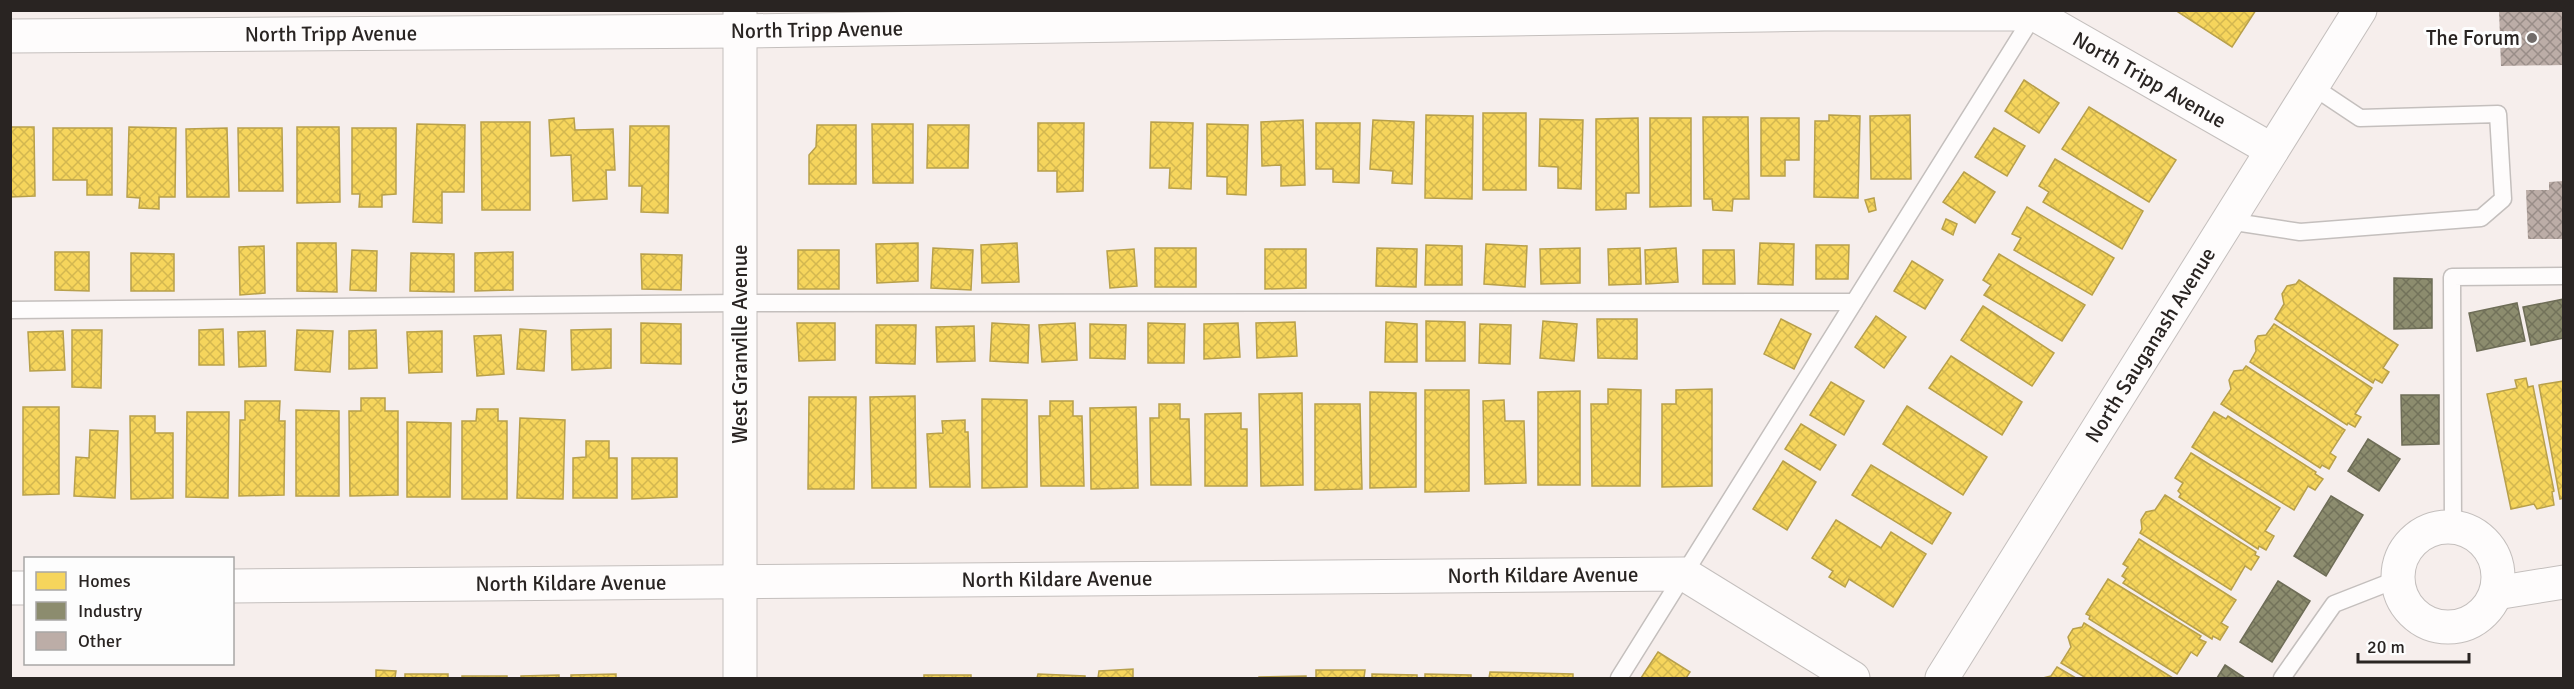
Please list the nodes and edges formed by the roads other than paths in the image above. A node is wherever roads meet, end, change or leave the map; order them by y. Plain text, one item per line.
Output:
1 (2360, 10) edge
2 (1824, 12) edge
3 (2035, 12) edge
4 (740, 21) edge
5 (10, 36) edge
6 (2312, 86) junction
7 (2272, 150) junction
8 (2228, 221) junction
9 (2564, 276) edge
10 (1854, 302) junction
11 (740, 303) junction
12 (10, 310) edge
13 (2453, 527) junction
14 (1684, 574) junction
15 (2398, 579) junction
16 (740, 582) junction
17 (2564, 582) edge
18 (234, 586) edge
19 (2496, 593) junction
20 (740, 678) edge
21 (1618, 678) edge
22 (1853, 678) edge
23 (1942, 678) edge
24 (2282, 678) edge

1 - 6 street, North Sauganash Avenue
2 - 3 street, North Tripp Avenue
2 - 4 street, North Tripp Avenue
3 - 7 street, North Tripp Avenue
3 - 10 lane
4 - 5 street, North Tripp Avenue
4 - 11 street, West Granville Avenue
6 - 7 street, North Sauganash Avenue
6 - 8 lane
7 - 8 street, North Sauganash Avenue
8 - 23 street, North Sauganash Avenue
9 - 13 lane
10 - 11 lane
10 - 14 lane
11 - 12 lane
11 - 16 street, West Granville Avenue
13 - 15 street
13 - 19 street
14 - 16 street, North Kildare Avenue
14 - 21 lane
14 - 22 street
15 - 19 street
15 - 24 lane
16 - 18 street, North Kildare Avenue
16 - 20 street, West Granville Avenue
17 - 19 street

